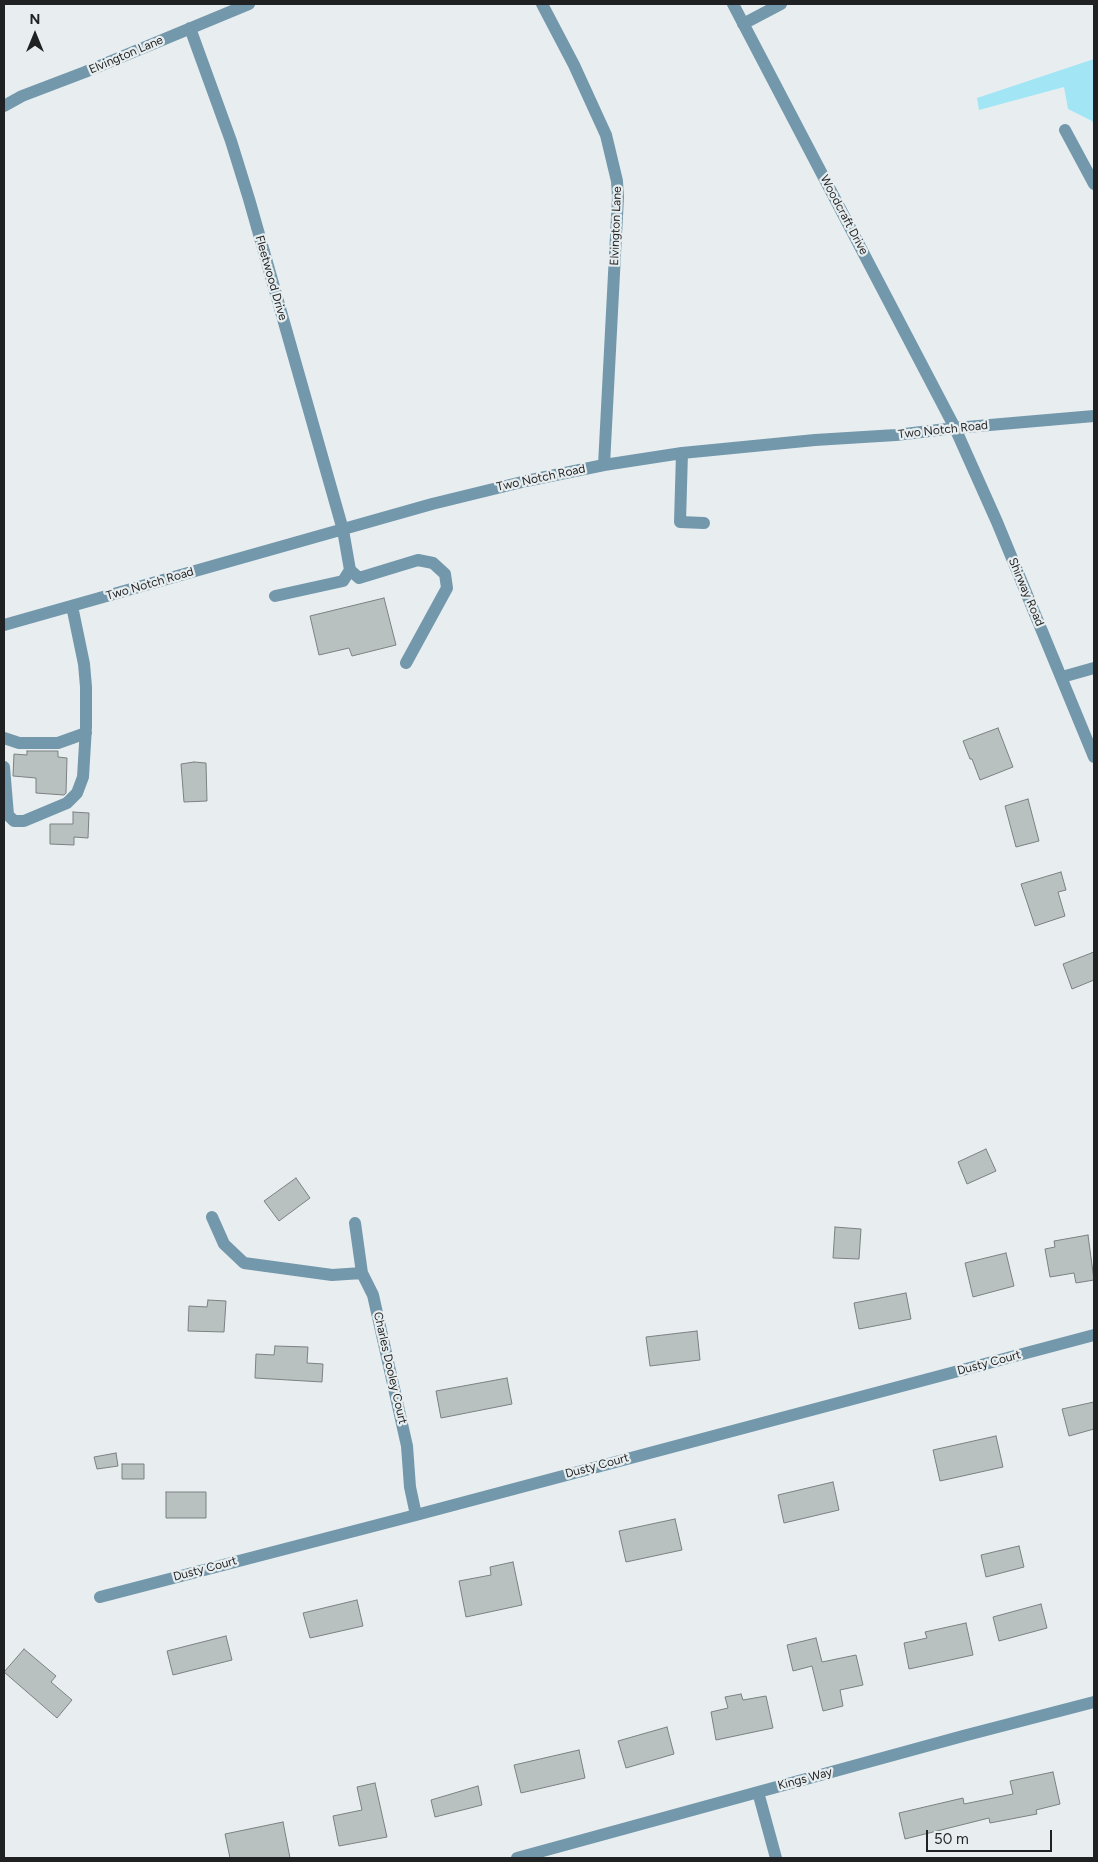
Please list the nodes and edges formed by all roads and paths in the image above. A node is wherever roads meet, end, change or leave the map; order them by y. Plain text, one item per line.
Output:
1 (249, 4) edge
2 (542, 4) edge
3 (732, 4) edge
4 (781, 4) edge
5 (743, 24) junction
6 (190, 28) junction
7 (4, 106) edge
8 (1064, 130) dead end
9 (1094, 184) edge
10 (1094, 416) edge
11 (955, 428) junction
12 (682, 454) junction
13 (604, 465) junction
14 (704, 523) dead end
15 (342, 530) junction
16 (350, 570) junction
17 (275, 596) dead end
18 (72, 606) junction
19 (4, 625) edge
20 (406, 663) dead end
21 (1094, 668) edge
22 (1062, 677) junction
23 (86, 733) junction
24 (4, 738) edge
25 (1094, 757) edge
26 (4, 767) edge
27 (212, 1216) dead end
28 (355, 1223) dead end
29 (362, 1273) junction
30 (1094, 1335) edge
31 (416, 1515) junction
32 (100, 1597) dead end
33 (1094, 1702) edge
34 (758, 1792) junction
35 (517, 1858) edge
36 (776, 1858) edge

1 - 6 street, Elvington Lane
2 - 13 street, Elvington Lane
3 - 5 street, Woodcraft Drive
4 - 5 street
5 - 11 street, Woodcraft Drive
6 - 7 street, Elvington Lane
6 - 15 street, Fleetwood Drive
8 - 9 street
10 - 11 street, Two Notch Road
11 - 12 street, Two Notch Road
11 - 22 street, Shirway Road
12 - 13 street, Two Notch Road
12 - 14 street
13 - 15 street, Two Notch Road
15 - 16 street, Fleetwood Drive
15 - 18 street, Two Notch Road
16 - 17 street
16 - 20 street
18 - 19 street, Two Notch Road
18 - 23 street
21 - 22 street
22 - 25 street, Shirway Road
23 - 24 street
23 - 26 street
27 - 29 street
28 - 29 street, Charles Dooley Court
29 - 31 street, Charles Dooley Court
30 - 31 street, Dusty Court
31 - 32 street, Dusty Court
33 - 34 street, Kings Way
34 - 35 street, Kings Way
34 - 36 street

